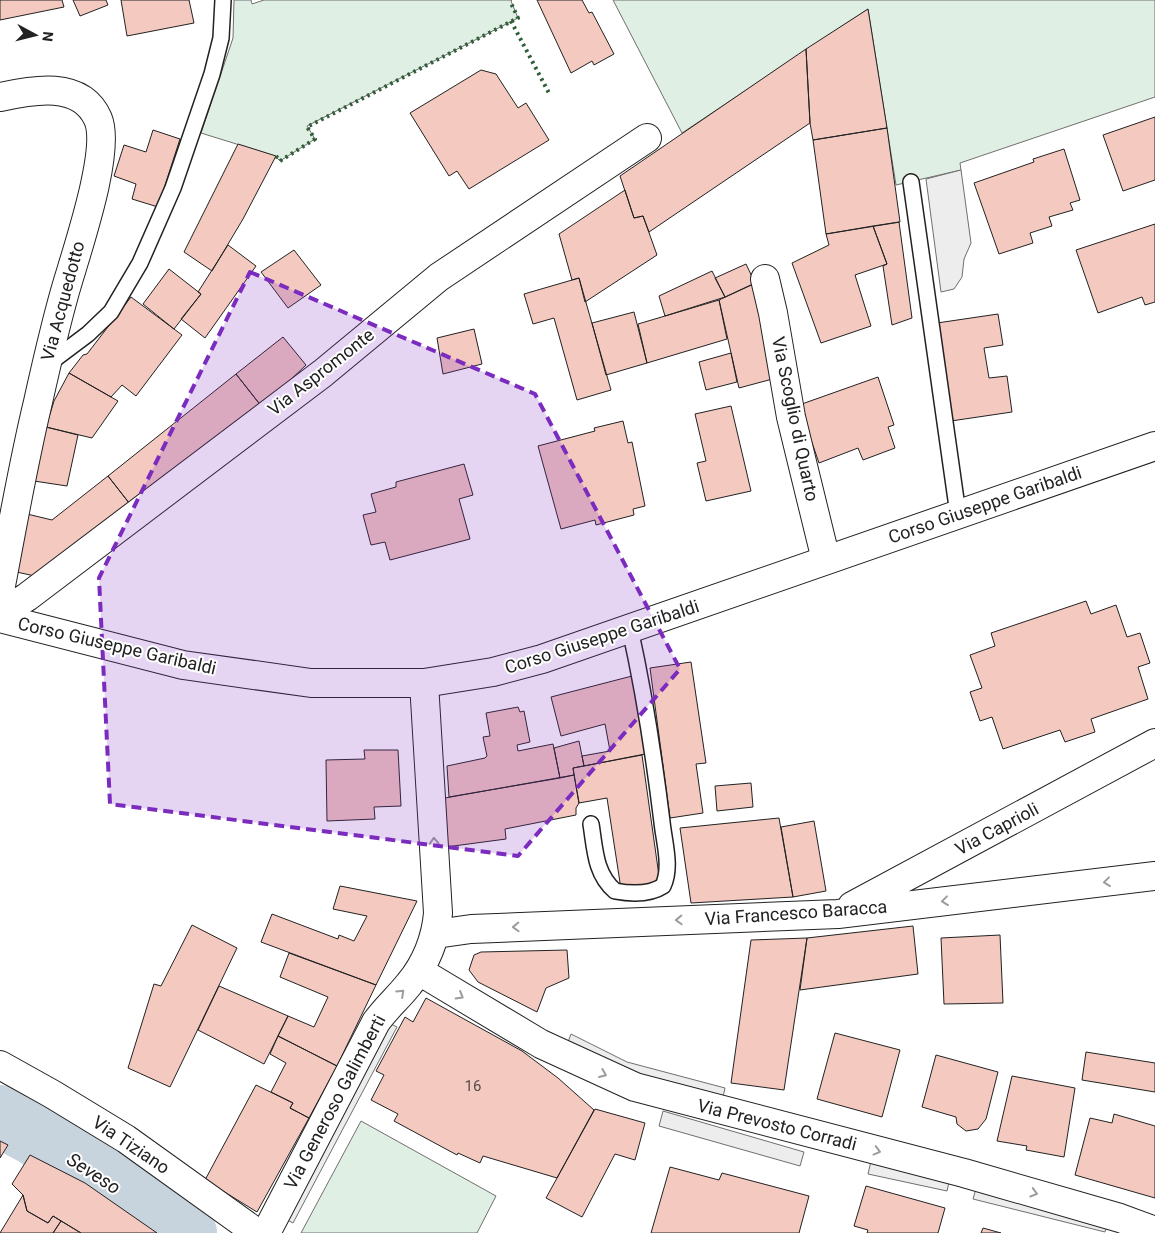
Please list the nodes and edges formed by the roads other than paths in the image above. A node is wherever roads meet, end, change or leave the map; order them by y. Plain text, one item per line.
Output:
1 (223, 0) edge
2 (0, 97) edge
3 (647, 138) dead end
4 (910, 182) dead end
5 (765, 279) dead end
6 (47, 365) junction
7 (1155, 446) edge
8 (958, 514) junction
9 (826, 560) junction
10 (0, 591) edge
11 (0, 614) edge
12 (0, 618) edge
13 (630, 629) junction
14 (424, 683) junction
15 (1155, 744) edge
16 (591, 824) dead end
17 (1155, 876) edge
18 (838, 914) junction
19 (436, 934) junction
20 (419, 971) junction
21 (0, 1065) edge
22 (1155, 1231) edge
23 (258, 1233) edge
24 (266, 1233) edge

1 - 6 lane
2 - 6 street, Via Acquedotto
3 - 11 street, Via Aspromonte
4 - 8 lane
5 - 9 street, Via Scoglio di Quarto
6 - 10 street, Via Acquedotto
7 - 8 street, Corso Giuseppe Garibaldi
8 - 9 street, Corso Giuseppe Garibaldi
9 - 13 street, Corso Giuseppe Garibaldi
12 - 14 street, Corso Giuseppe Garibaldi
13 - 14 street, Corso Giuseppe Garibaldi
13 - 16 lane
19 -> 14 street, Via Generoso Galimberti
15 - 18 street, Via Caprioli
17 -> 18 street, Via Francesco Baracca
18 -> 19 street, Via Francesco Baracca
19 - 20 street, Via Generoso Galimberti
20 -> 22 street, Via Prevosto Corradi
24 -> 20 street, Via Generoso Galimberti
21 - 23 street, Via Tiziano

